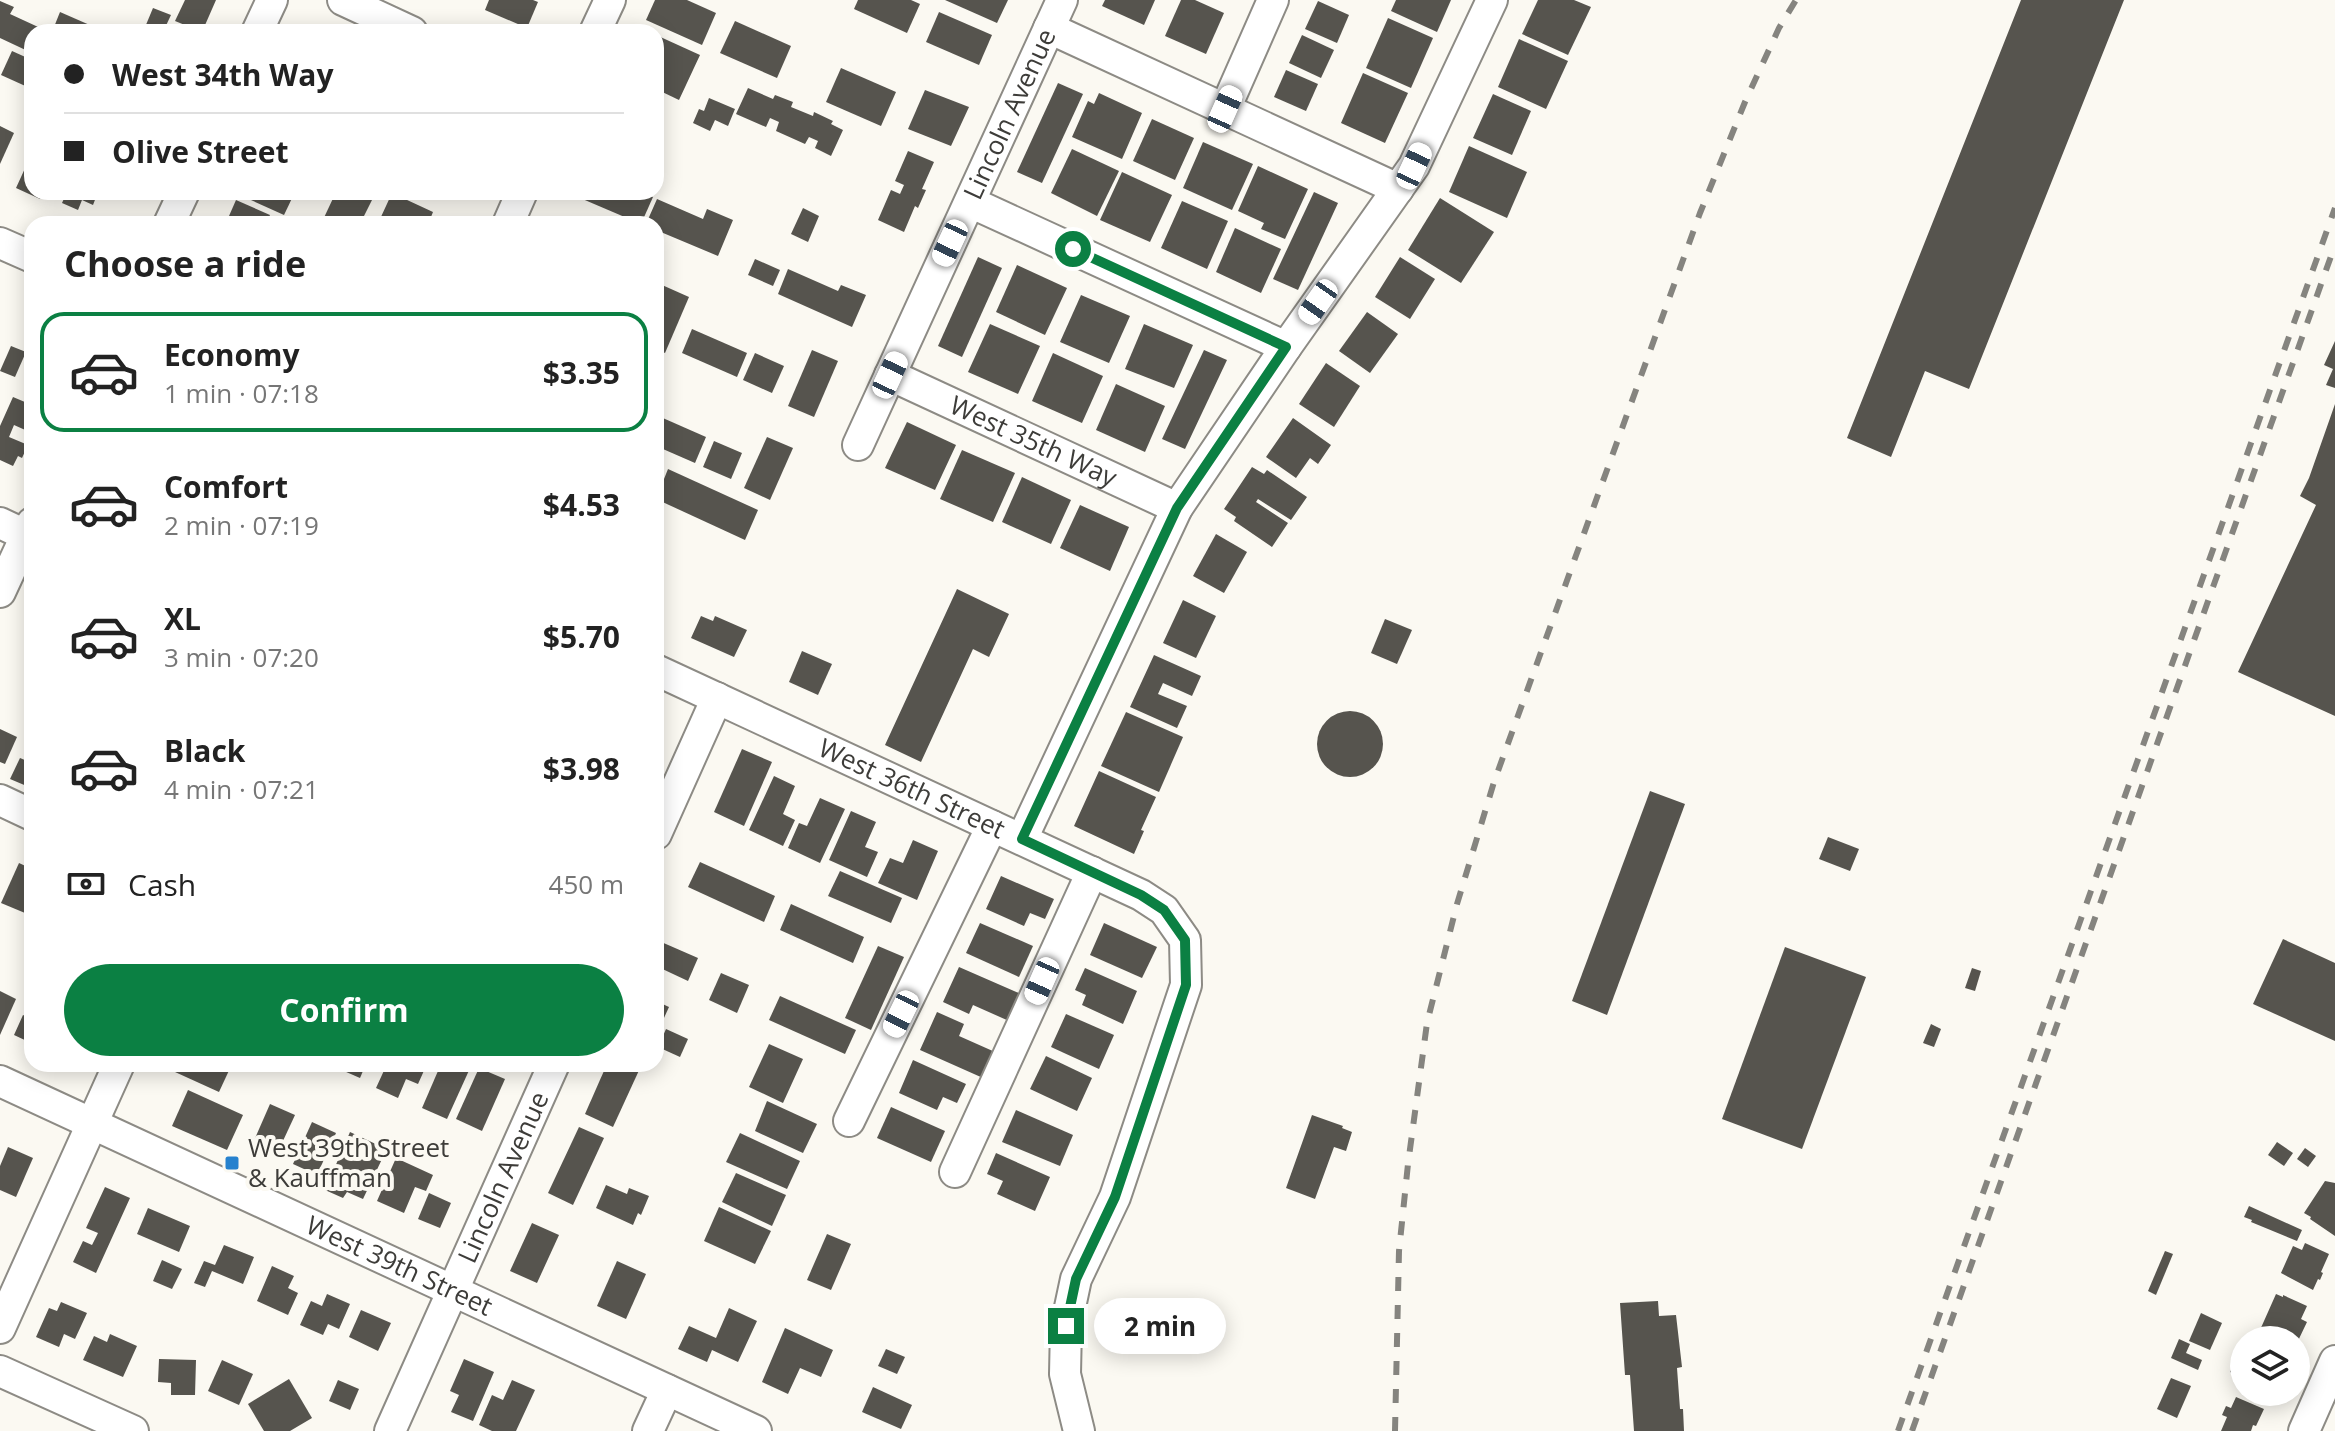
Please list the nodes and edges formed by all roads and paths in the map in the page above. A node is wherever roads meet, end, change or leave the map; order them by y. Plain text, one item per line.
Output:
1 (272, 0) edge
2 (343, 0) edge
3 (610, 0) edge
4 (1062, 0) edge
5 (1273, 0) edge
6 (1492, 0) edge
7 (261, 24) edge
8 (395, 24) edge
9 (599, 24) edge
10 (1049, 28) junction
11 (1225, 109) junction
12 (1398, 189) junction
13 (970, 202) junction
14 (0, 243) edge
15 (24, 254) edge
16 (1286, 347) junction
17 (890, 375) junction
18 (858, 445) dead end
19 (1177, 508) junction
20 (23, 530) edge
21 (0, 592) edge
22 (664, 674) edge
23 (717, 698) junction
24 (0, 800) edge
25 (24, 811) edge
26 (664, 813) edge
27 (992, 826) junction
28 (1022, 839) junction
29 (1092, 872) junction
30 (115, 1072) edge
31 (549, 1072) edge
32 (0, 1081) edge
33 (849, 1121) dead end
34 (92, 1123) junction
35 (955, 1172) dead end
36 (453, 1289) junction
37 (0, 1328) edge
38 (2335, 1361) edge
39 (0, 1371) edge
40 (667, 1390) junction
41 (133, 1431) edge
42 (390, 1431) edge
43 (648, 1431) edge
44 (756, 1431) edge
45 (1079, 1431) edge
46 (2304, 1431) edge

1 - 7 street
2 - 8 street
3 - 9 street
4 - 10 street, Lincoln Avenue
5 - 11 street
6 - 12 street
10 - 11 street
10 - 13 street, Lincoln Avenue
11 - 12 street
12 - 16 street
13 - 16 street
13 - 17 street, Lincoln Avenue
14 - 15 street
16 - 19 street
17 - 18 street, Lincoln Avenue
17 - 19 street, West 35th Way
19 - 28 street
20 - 21 street
22 - 23 street, West 36th Street
23 - 26 street
23 - 27 street, West 36th Street
24 - 25 street
27 - 28 street, West 36th Street
27 - 33 street
28 - 29 street, West 36th Street
29 - 35 street
29 - 45 street, West 36th Street
30 - 34 street
31 - 36 street, Lincoln Avenue
32 - 34 street, West 39th Street
34 - 36 street, West 39th Street
34 - 37 street
36 - 40 street, West 39th Street
36 - 42 street, Lincoln Avenue
38 - 46 street
39 - 41 street
40 - 43 street
40 - 44 street, West 39th Street

